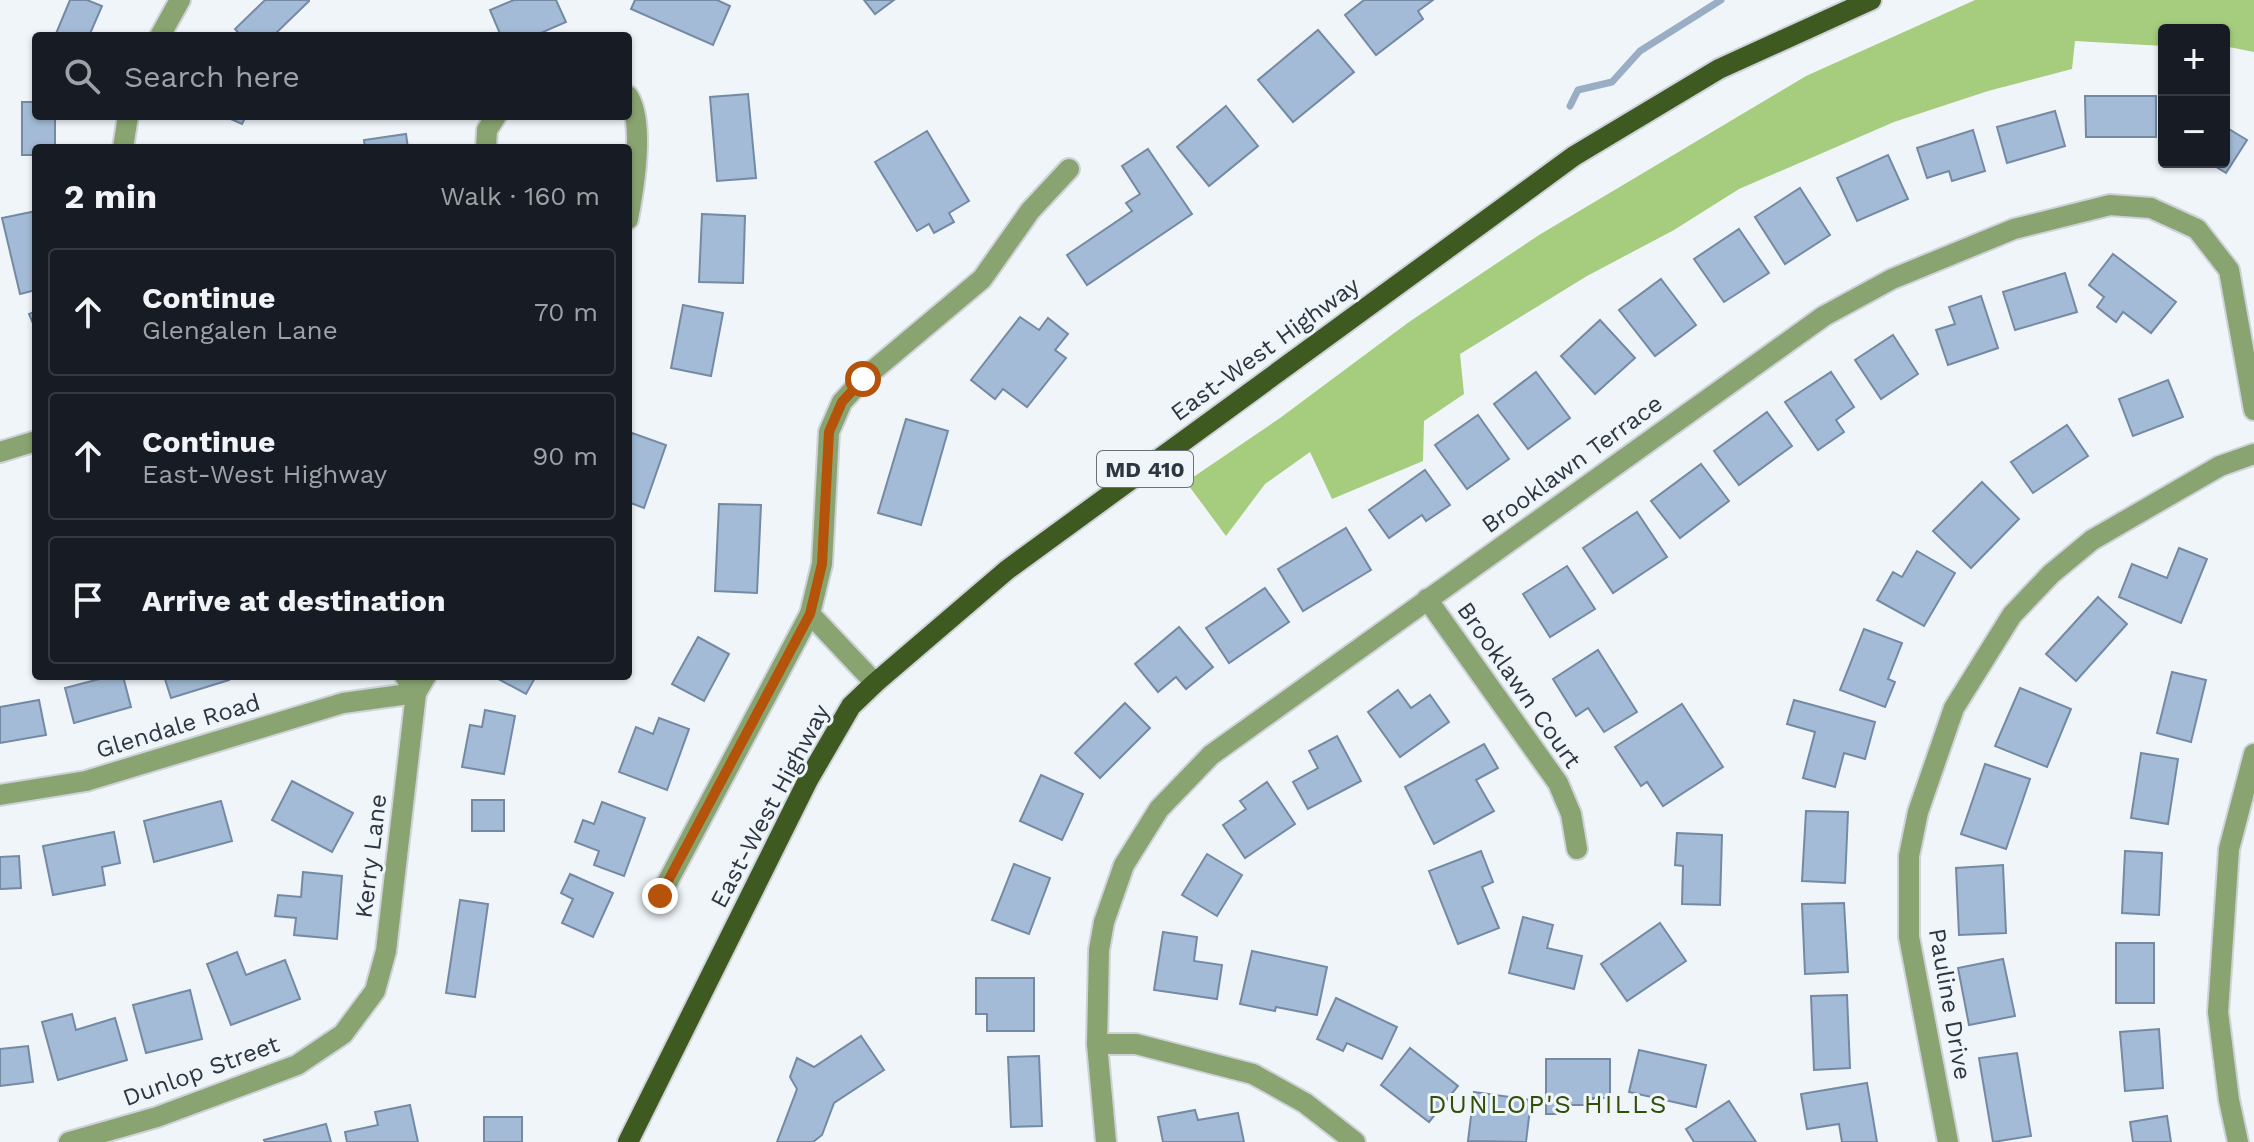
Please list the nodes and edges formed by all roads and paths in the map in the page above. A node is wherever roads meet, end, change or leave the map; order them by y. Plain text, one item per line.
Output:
1 (180, 0) edge
2 (1871, 0) edge
3 (162, 32) edge
4 (632, 102) edge
5 (127, 120) edge
6 (493, 120) edge
7 (124, 144) edge
8 (486, 144) edge
9 (1069, 169) dead end
10 (632, 180) edge
11 (2254, 410) edge
12 (32, 442) edge
13 (0, 452) edge
14 (2254, 454) edge
15 (1427, 599) junction
16 (810, 614) junction
17 (416, 682) edge
18 (875, 683) junction
19 (2254, 754) edge
20 (0, 795) edge
21 (1577, 849) dead end
22 (660, 896) dead end
23 (343, 1034) joint
24 (1097, 1044) junction
25 (69, 1142) edge
26 (628, 1142) edge
27 (1106, 1142) edge
28 (1355, 1142) edge
29 (1948, 1142) edge
30 (2238, 1142) edge

1 - 3 street
2 - 18 main road, East-West Highway / MD 410
4 - 10 street
5 - 7 street
6 - 8 street
9 - 16 street
11 - 15 street, Brooklawn Terrace
12 - 13 street
14 - 29 street, Pauline Drive
15 - 21 street, Brooklawn Court
15 - 24 street, Brooklawn Terrace
16 - 18 street
16 - 22 street
17 - 20 street, Glendale Road
17 - 23 street, Kerry Lane
18 - 26 main road, East-West Highway / MD 410
19 - 30 street
23 - 25 street, Dunlop Street
24 - 27 street, Brooklawn Terrace
24 - 28 street

